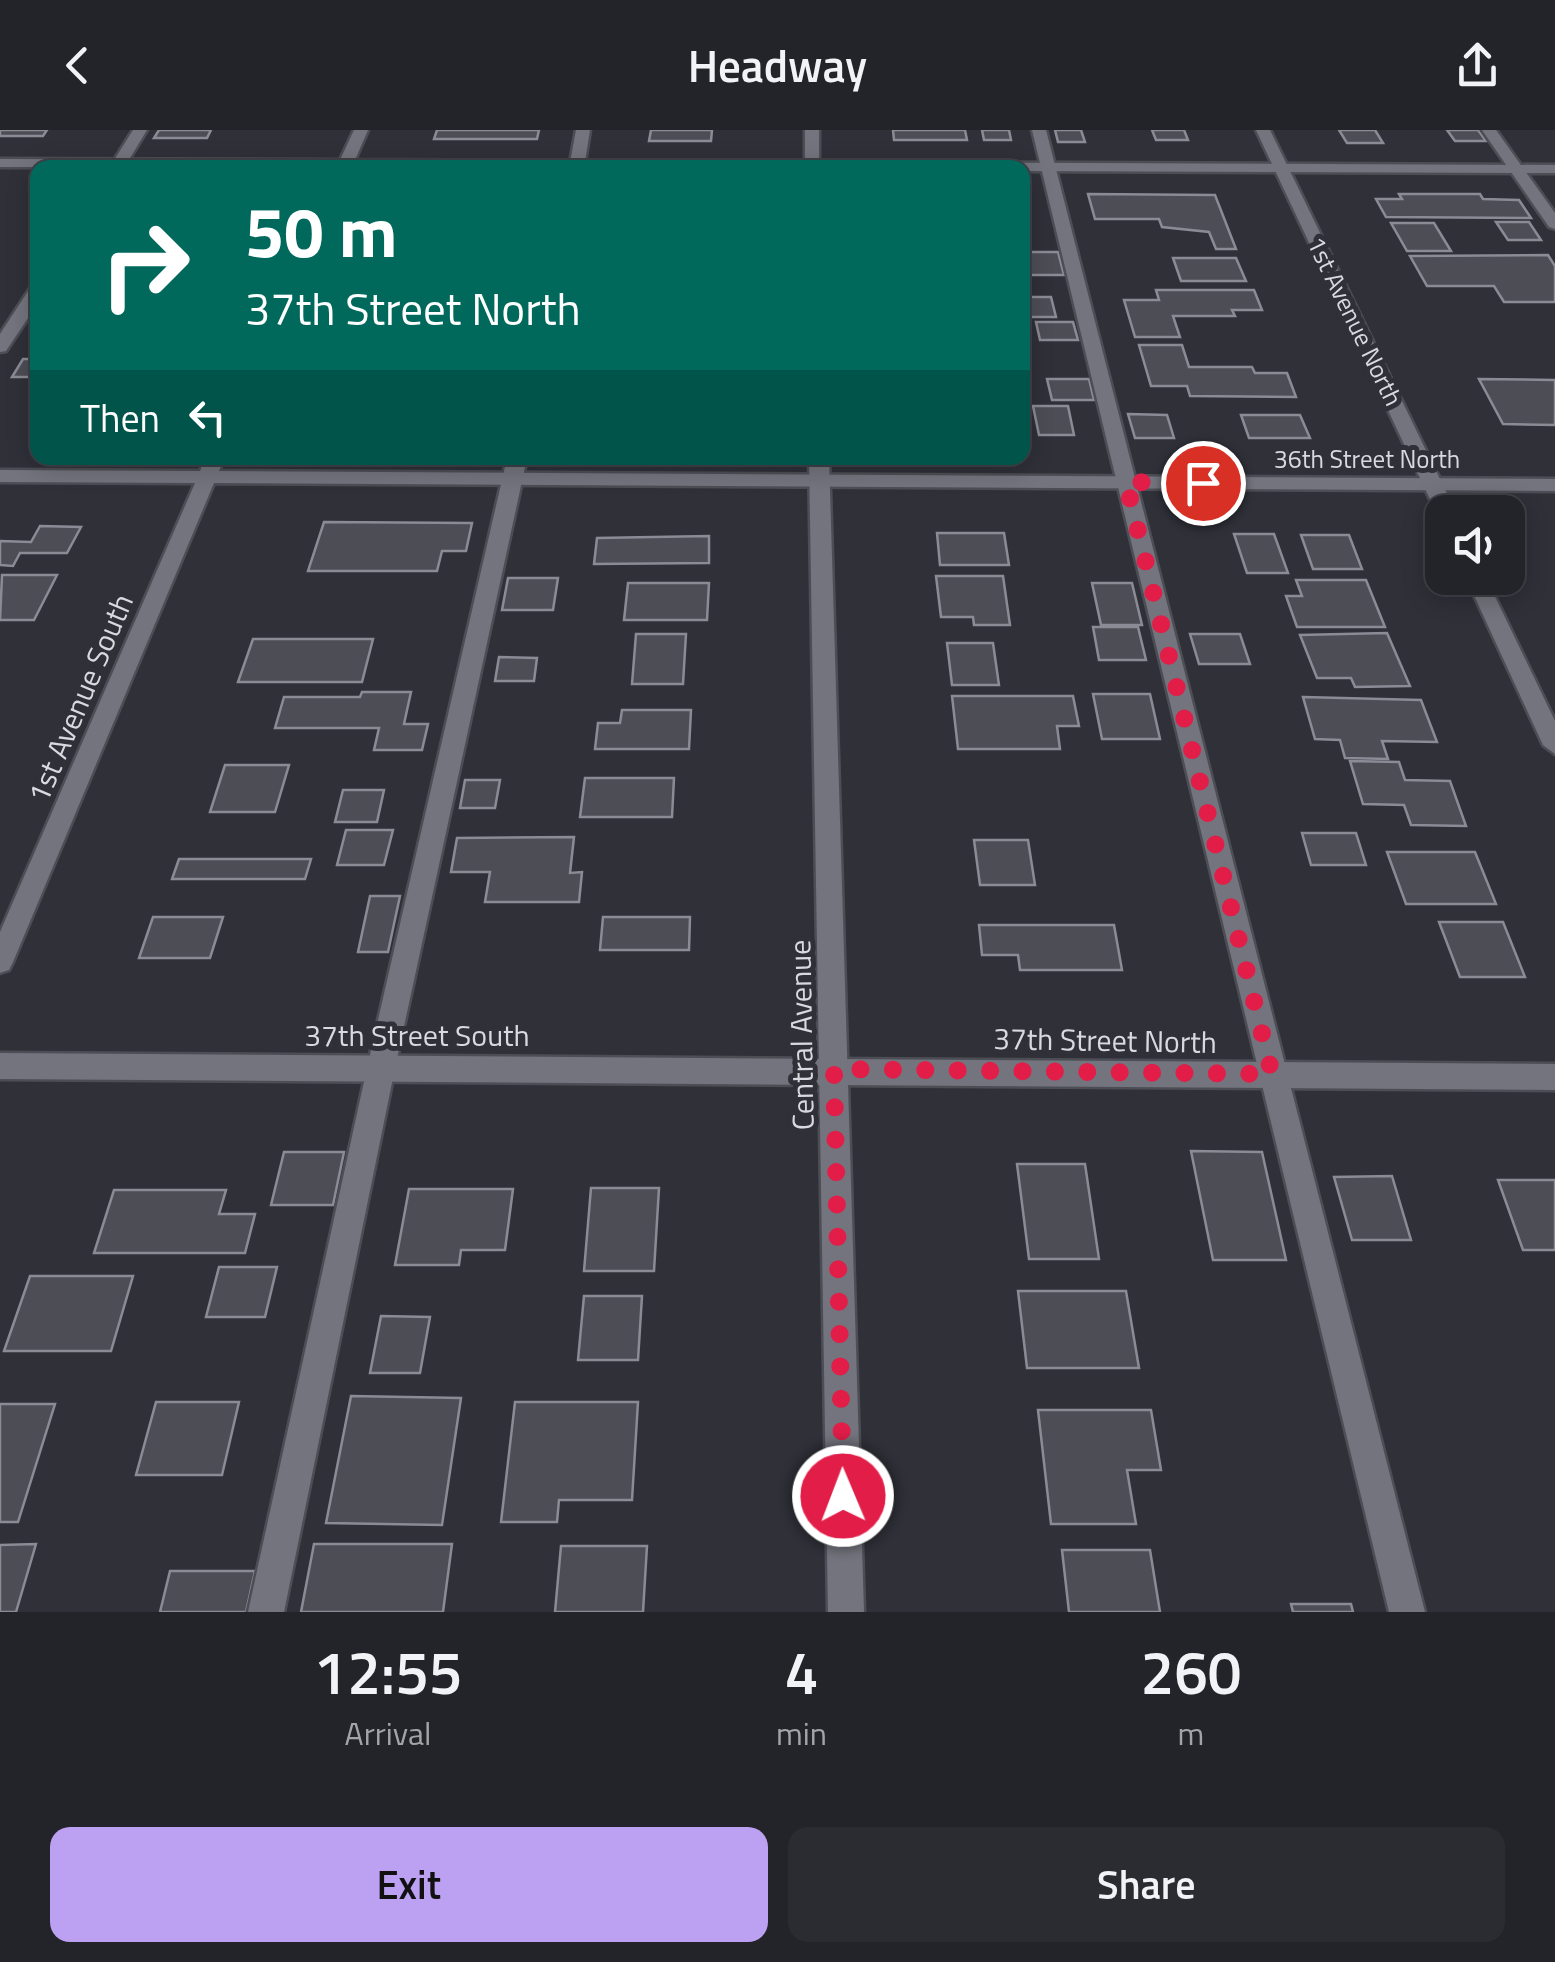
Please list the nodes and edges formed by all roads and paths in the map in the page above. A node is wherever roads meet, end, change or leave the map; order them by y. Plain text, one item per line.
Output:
1 (140, 130) edge
2 (361, 130) edge
3 (584, 130) edge
4 (812, 130) edge
5 (1039, 130) edge
6 (1264, 130) edge
7 (1489, 130) edge
8 (121, 160) edge
9 (348, 160) edge
10 (577, 160) edge
11 (812, 160) edge
12 (0, 163) edge
13 (30, 164) edge
14 (1030, 167) edge
15 (1048, 167) junction
16 (1282, 168) junction
17 (1516, 169) junction
18 (1555, 169) edge
19 (1555, 224) edge
20 (30, 301) edge
21 (0, 347) edge
22 (210, 467) edge
23 (515, 468) edge
24 (819, 469) edge
25 (0, 476) edge
26 (1126, 482) junction
27 (1433, 485) junction
28 (1555, 485) edge
29 (1438, 495) edge
30 (1484, 595) edge
31 (1555, 745) edge
32 (0, 962) edge
33 (0, 1066) edge
34 (381, 1068) junction
35 (834, 1069) junction
36 (1272, 1074) junction
37 (1552, 1078) edge
38 (266, 1612) edge
39 (846, 1612) edge
40 (1408, 1612) edge

1 - 8 street
2 - 9 street
3 - 10 street
4 - 11 street
5 - 15 street
6 - 16 street, 1st Avenue North
7 - 17 street
12 - 13 street
14 - 15 street
15 - 16 street
15 - 26 street
16 - 17 street
16 - 27 street, 1st Avenue North
17 - 18 street
17 - 19 street
20 - 21 street
22 - 23 street, 36th Street North
22 - 25 street, 36th Street North
22 - 32 street, 1st Avenue South
23 - 24 street, 36th Street North
23 - 34 street
24 - 26 street, 36th Street North
24 - 35 street, Central Avenue
26 - 27 street, 36th Street North
26 - 36 street
27 - 28 street, 36th Street North
27 - 29 street, 1st Avenue North
30 - 31 street
33 - 34 street, 37th Street South
34 - 35 street, 37th Street South
34 - 38 street
35 - 36 street, 37th Street North
35 - 39 street, Central Avenue
36 - 37 street, 37th Street North
36 - 40 street

